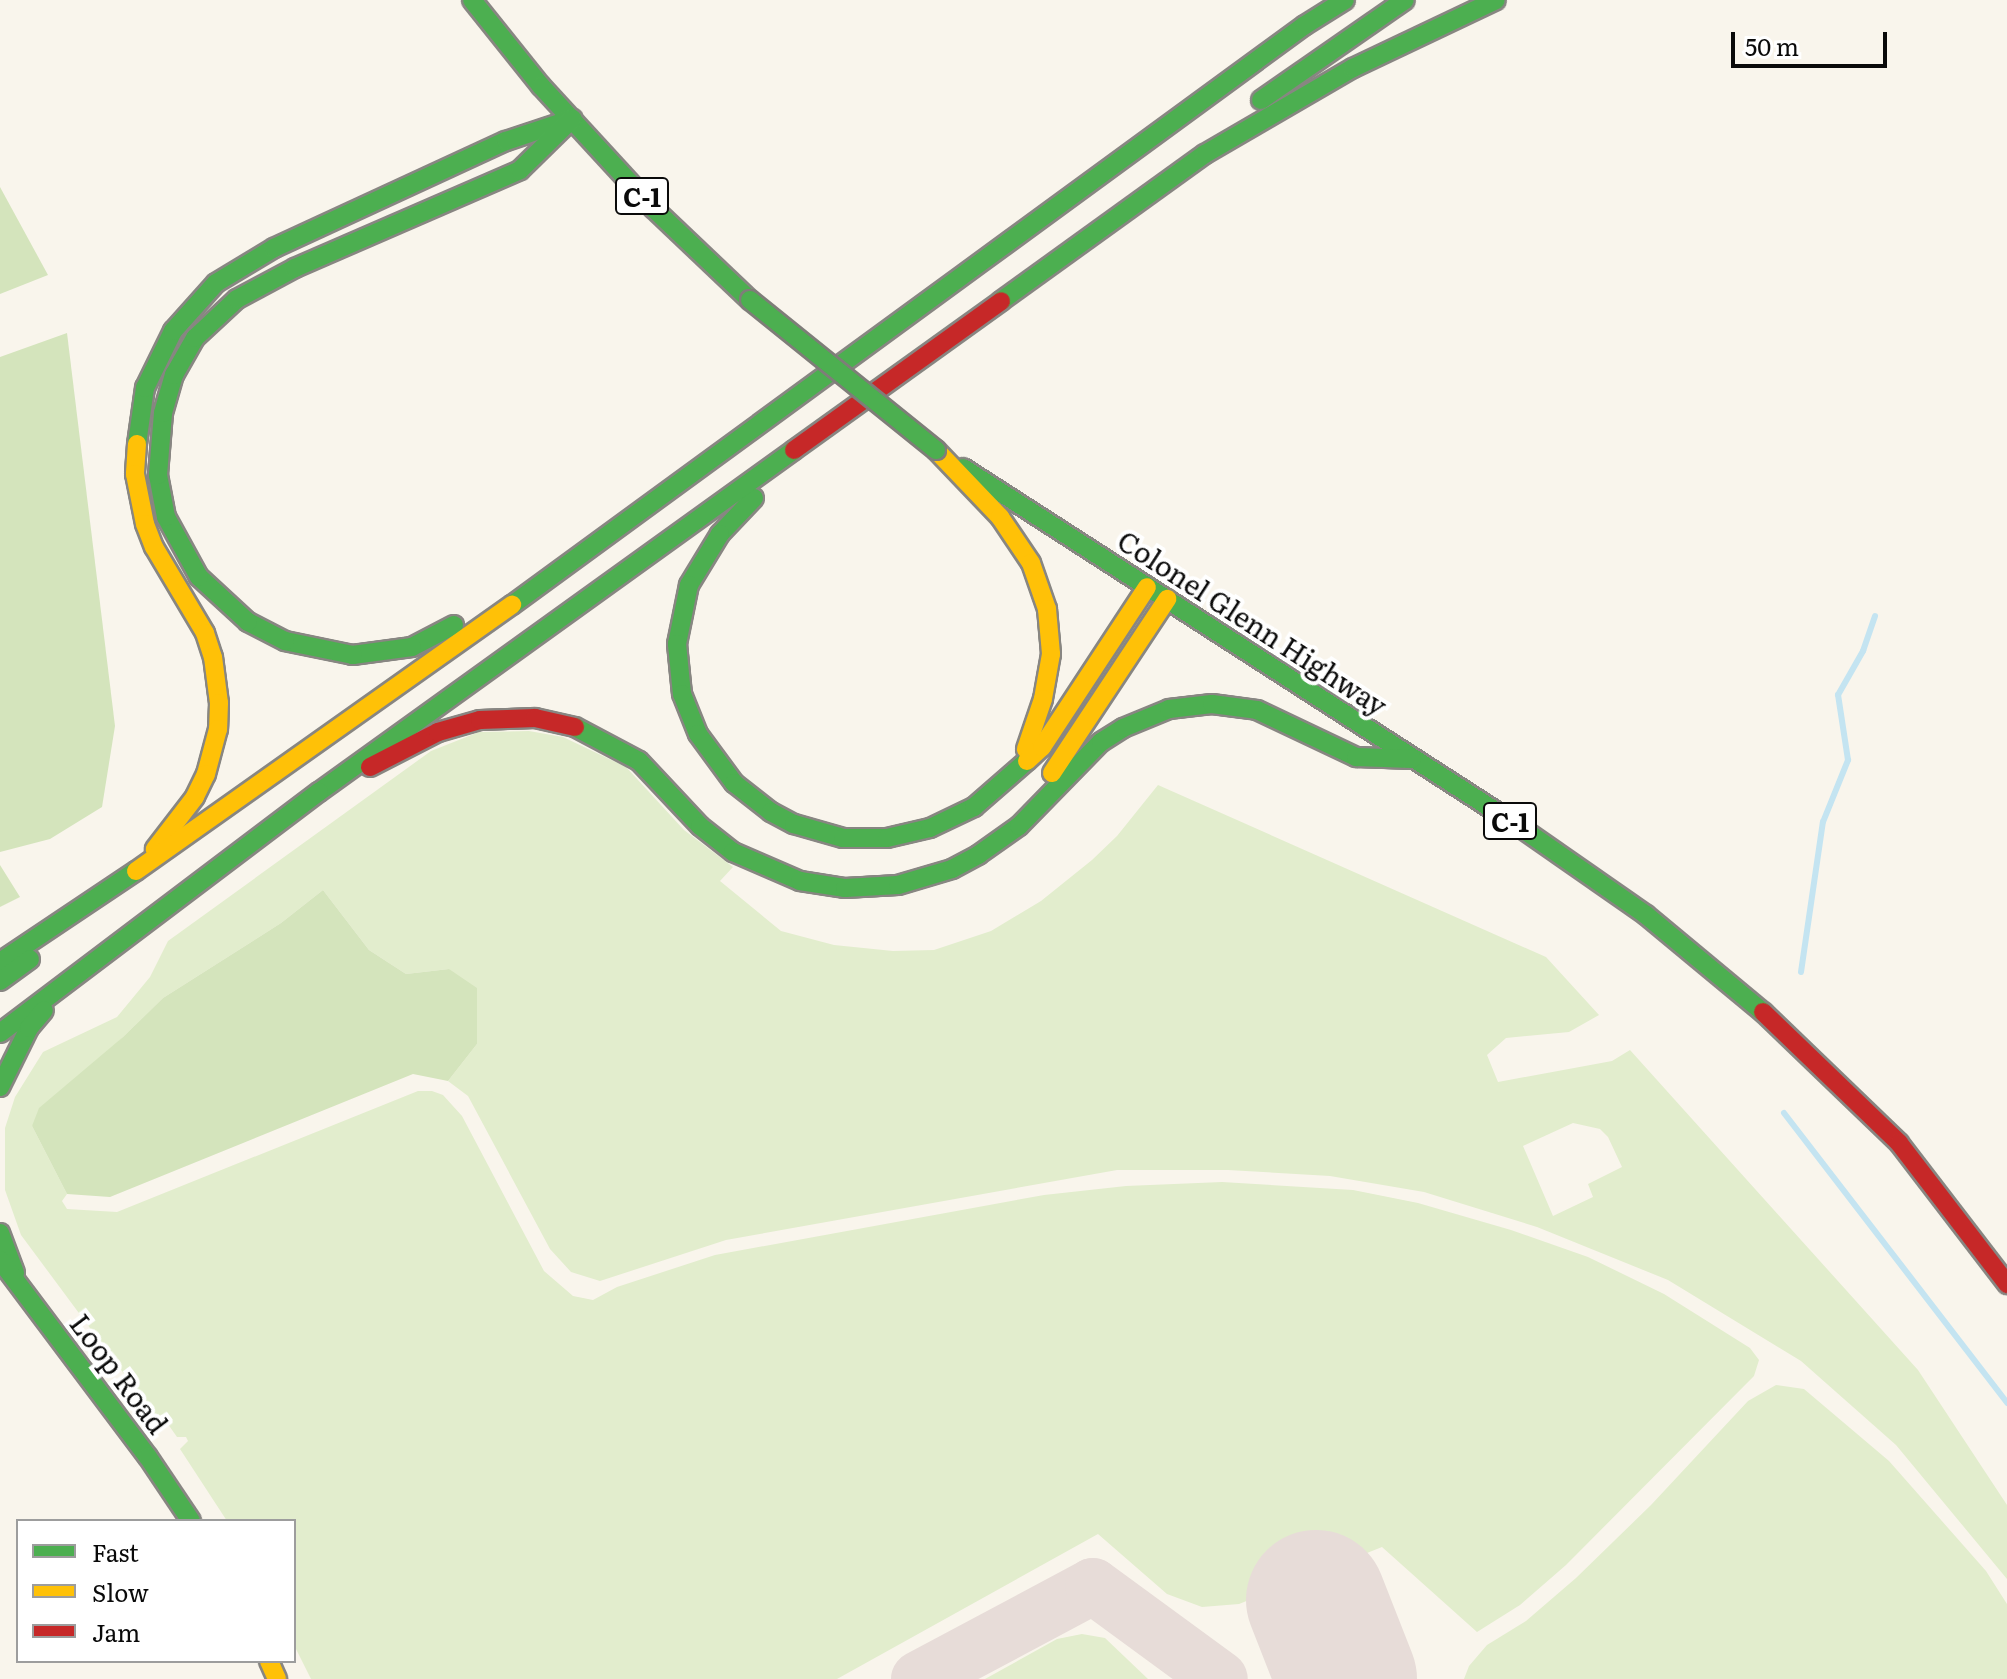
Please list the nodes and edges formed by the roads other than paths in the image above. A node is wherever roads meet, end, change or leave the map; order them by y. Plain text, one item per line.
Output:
1 (472, 0) edge
2 (1315, 0) edge
3 (1345, 0) edge
4 (1405, 0) edge
5 (1496, 0) edge
6 (1305, 25) junction
7 (572, 119) junction
8 (1205, 154) junction
9 (795, 449) junction
10 (936, 450) junction
11 (1147, 587) junction
12 (530, 592) junction
13 (1167, 599) junction
14 (1412, 759) junction
15 (1020, 765) junction
16 (319, 792) junction
17 (1047, 793) junction
18 (136, 871) junction
19 (46, 933) junction
20 (0, 945) edge
21 (0, 962) edge
22 (77, 975) junction
23 (0, 981) edge
24 (0, 1033) edge
25 (0, 1087) edge
26 (0, 1233) edge
27 (0, 1260) edge
28 (2007, 1284) edge
29 (20, 1286) junction
30 (190, 1519) edge

1 - 7 main road, Colonel Glenn Highway / C-1
2 - 6 main road
3 - 6 main road
4 - 8 main road
5 - 8 main road
6 - 12 main road
7 - 10 main road, Colonel Glenn Highway / C-1, bridge
7 - 12 main road
7 - 18 main road
8 - 9 main road
9 - 15 main road
9 - 16 main road
10 - 11 main road, Colonel Glenn Highway / C-1
10 - 15 main road
11 - 13 main road, Colonel Glenn Highway / C-1
11 - 15 main road
12 - 18 main road
13 - 14 main road, Colonel Glenn Highway / C-1
13 - 17 main road
14 - 17 main road
14 - 28 main road, Colonel Glenn Highway / C-1
16 - 17 main road
16 - 22 main road
18 - 19 main road
19 - 20 main road
19 - 21 main road
19 - 23 main road
22 - 24 main road
22 - 25 main road
26 - 29 main road
27 - 29 main road, Loop Road
29 - 30 main road, Loop Road

